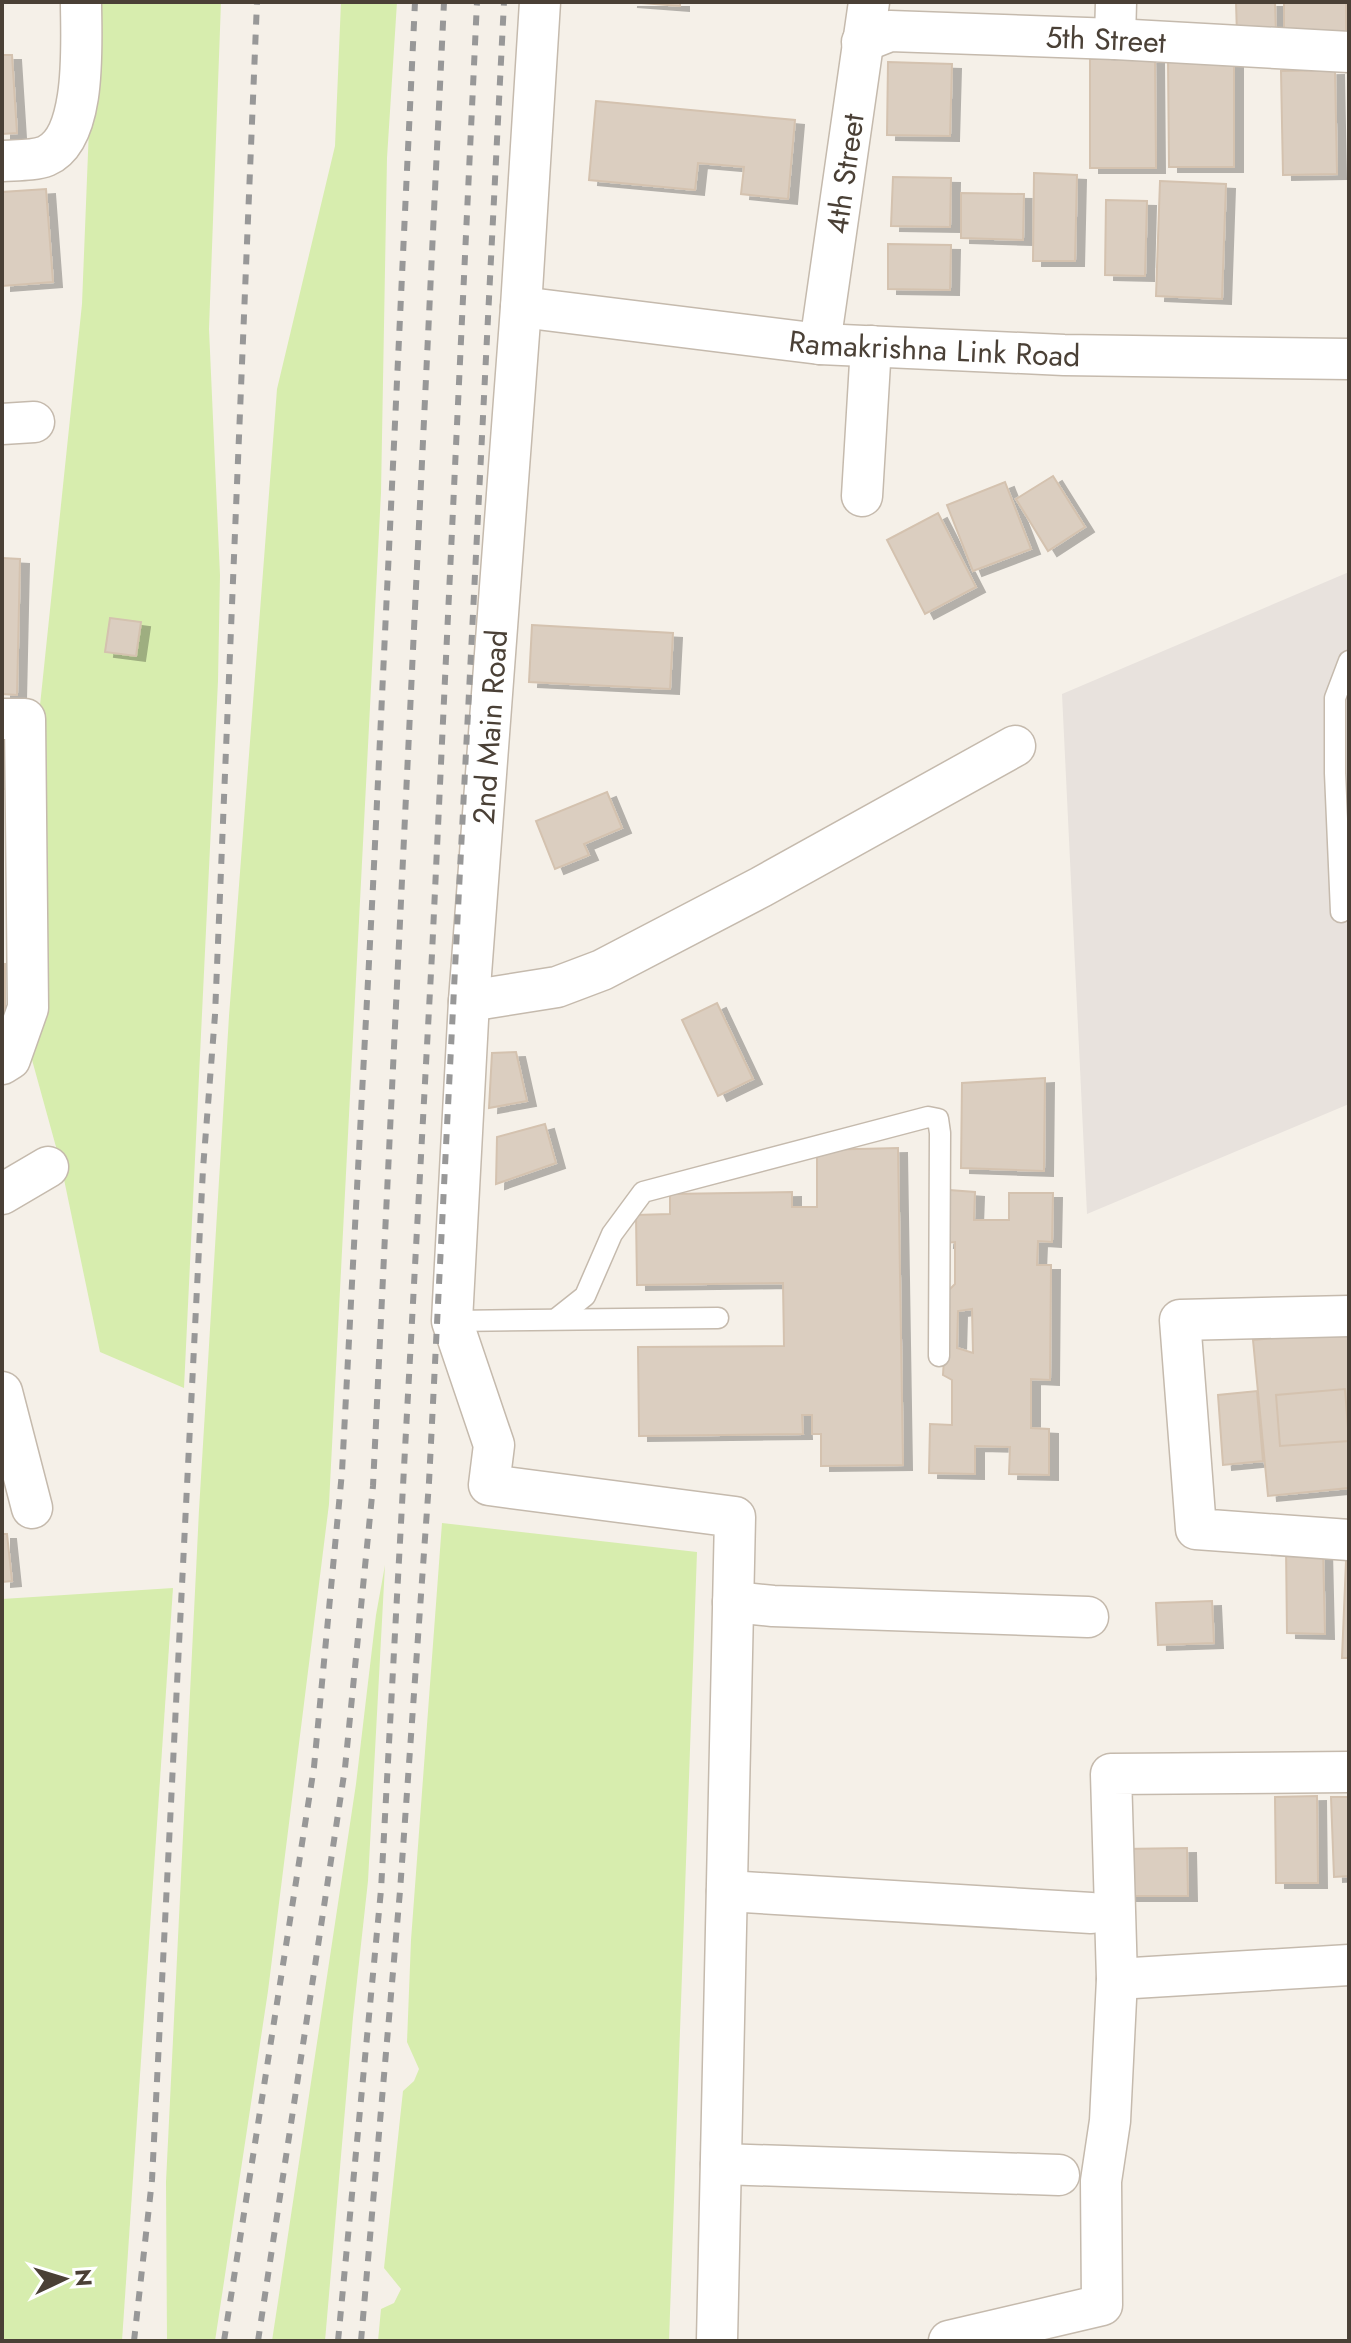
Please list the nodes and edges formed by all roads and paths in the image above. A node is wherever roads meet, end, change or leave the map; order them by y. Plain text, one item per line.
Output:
1 (81, 2) edge
2 (540, 2) edge
3 (869, 2) edge
4 (1116, 20) edge
5 (862, 42) junction
6 (1349, 52) edge
7 (2, 161) edge
8 (521, 307) junction
9 (820, 344) junction
10 (871, 346) junction
11 (1349, 359) edge
12 (862, 496) dead end
13 (1349, 661) edge
14 (2, 719) edge
15 (1015, 746) dead end
16 (1341, 912) dead end
17 (469, 1001) junction
18 (2, 1064) edge
19 (48, 1167) dead end
20 (2, 1194) edge
21 (1349, 1316) edge
22 (718, 1318) dead end
23 (556, 1319) junction
24 (452, 1321) junction
25 (939, 1356) dead end
26 (2, 1392) edge
27 (32, 1508) dead end
28 (1349, 1540) edge
29 (733, 1602) junction
30 (1088, 1617) dead end
31 (1349, 1772) edge
32 (727, 1891) junction
33 (1091, 1913) dead end
34 (1349, 1965) edge
35 (1117, 1979) junction
36 (721, 2164) junction
37 (1059, 2175) dead end
38 (717, 2341) edge
39 (949, 2341) edge

1 - 7 street
2 - 8 street, 2nd Main Road
3 - 5 street, 4th Street
4 - 5 street, 5th Street
4 - 6 street, 5th Street
5 - 9 street, 4th Street
8 - 9 street, Ramakrishna Link Road
8 - 17 street, 2nd Main Road
9 - 10 street, Ramakrishna Link Road
10 - 11 street, Ramakrishna Link Road
10 - 12 street
13 - 16 lane
14 - 18 street
15 - 17 street
17 - 24 street, 2nd Main Road
19 - 20 street
21 - 28 street
22 - 23 lane
23 - 24 lane
23 - 25 lane
24 - 29 street, 2nd Main Road
26 - 27 street
29 - 30 street
29 - 32 street
31 - 35 street
32 - 33 street
32 - 36 street
34 - 35 street
35 - 39 street
36 - 37 street
36 - 38 street

